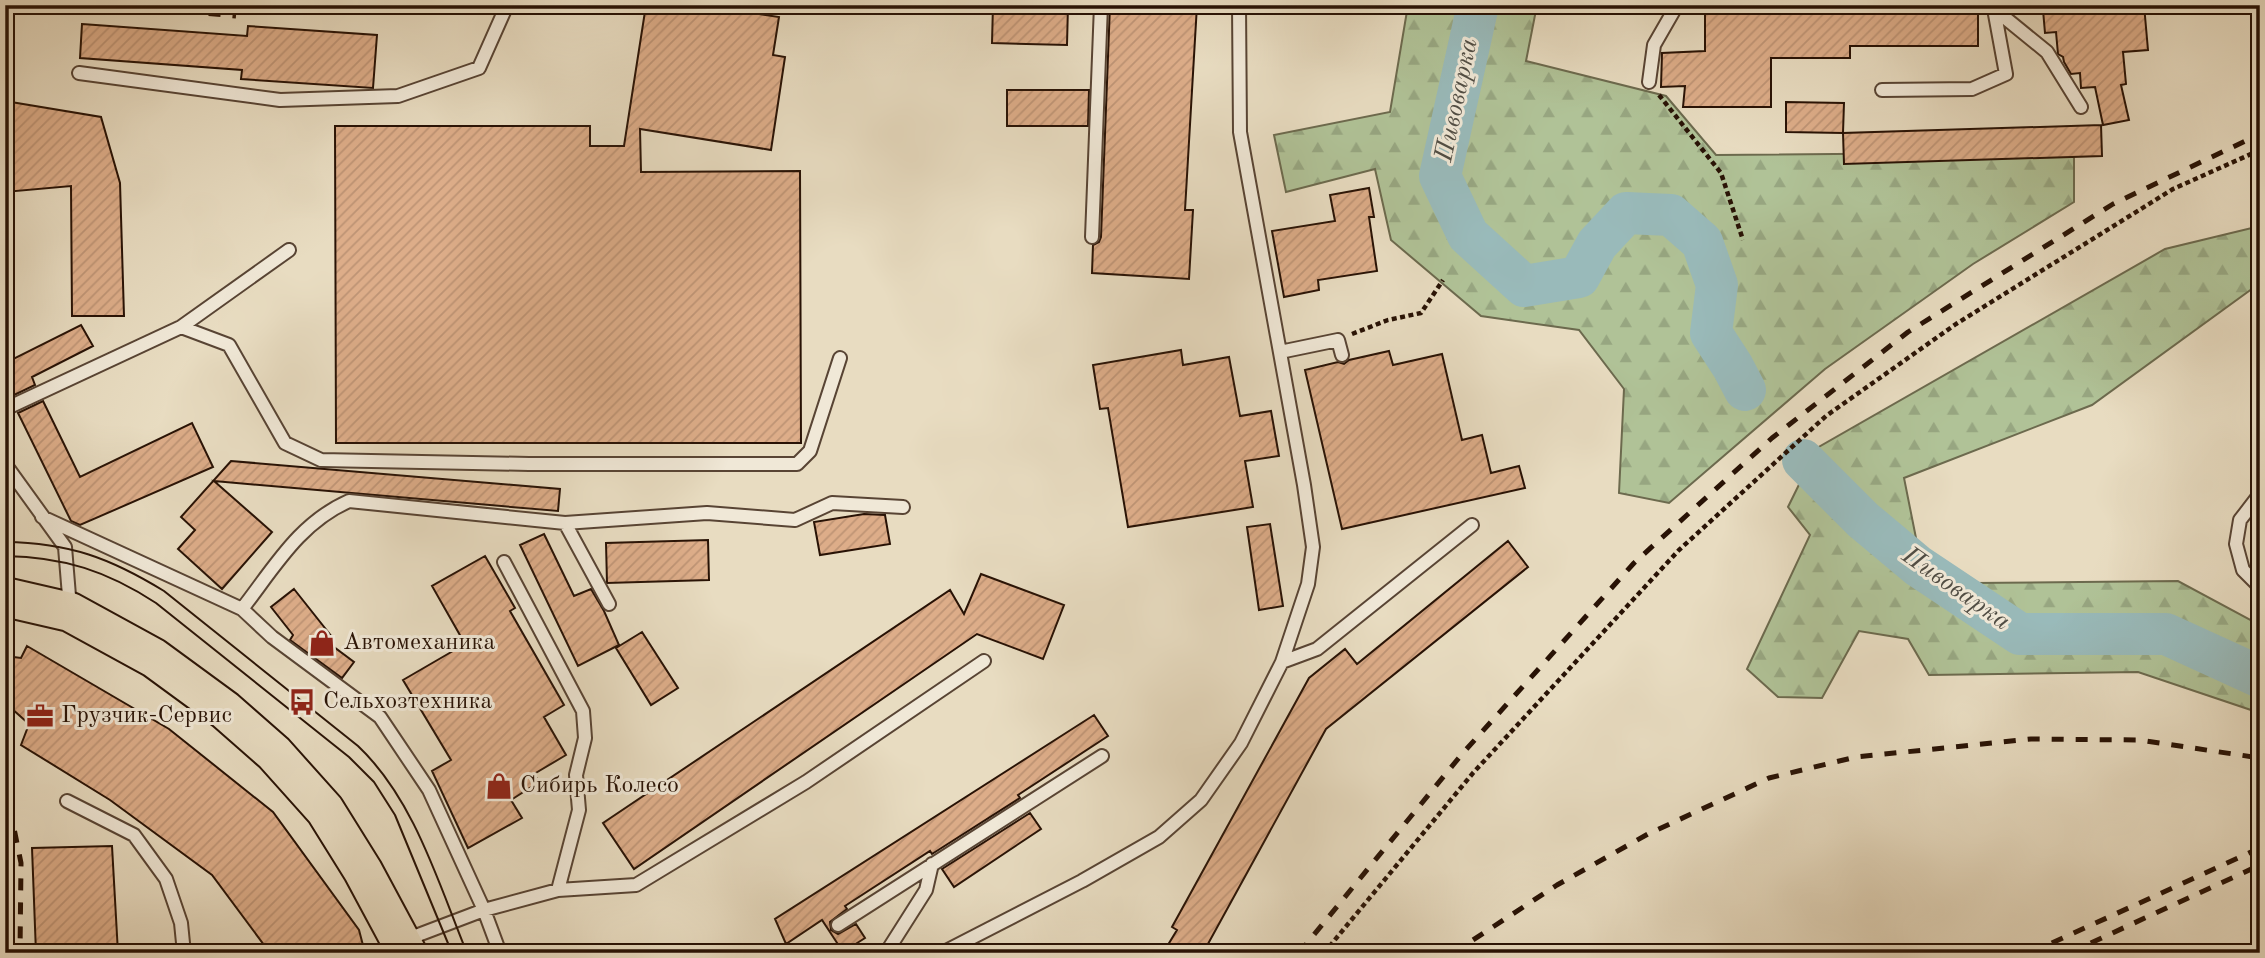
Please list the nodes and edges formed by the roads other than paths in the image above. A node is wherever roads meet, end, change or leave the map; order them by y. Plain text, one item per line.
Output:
1 (507, 5) edge
2 (1101, 5) edge
3 (1239, 5) edge
4 (1677, 5) edge
5 (1992, 7) edge
6 (79, 73) dead end
7 (1649, 82) road end
8 (1882, 90) dead end
9 (2081, 107) dead end
10 (1091, 237) dead end
11 (289, 250) dead end
12 (181, 327) junction
13 (1280, 352) junction
14 (1342, 355) dead end
15 (840, 358) dead end
16 (5, 409) edge
17 (5, 464) edge
18 (2260, 494) edge
19 (903, 507) dead end
20 (42, 517) junction
21 (565, 523) junction
22 (1472, 525) dead end
23 (504, 562) dead end
24 (2260, 587) edge
25 (5, 597) edge
26 (609, 604) dead end
27 (242, 609) junction
28 (70, 612) junction
29 (984, 660) dead end
30 (1282, 662) junction
31 (1102, 756) dead end
32 (67, 801) dead end
33 (933, 864) junction
34 (558, 890) junction
35 (484, 910) junction
36 (838, 925) dead end
37 (404, 947) edge
38 (184, 953) edge
39 (500, 953) edge
40 (886, 953) edge
41 (942, 953) edge

1 - 6 lane
2 - 10 lane
3 - 13 lane
4 - 7 lane
5 - 8 lane
5 - 9 lane
11 - 12 lane
12 - 15 lane
12 - 16 lane
13 - 14 lane
13 - 30 lane
17 - 20 lane
18 - 24 lane
19 - 21 lane
20 - 27 lane
20 - 28 lane
21 - 26 lane
21 - 27 lane
22 - 30 lane
23 - 34 lane
25 - 28 main road
27 - 35 lane
28 - 37 main road
29 - 34 lane
30 - 41 lane
31 - 33 lane
32 - 38 lane
33 - 36 lane
33 - 40 lane
34 - 35 lane
35 - 37 lane
35 - 39 lane

